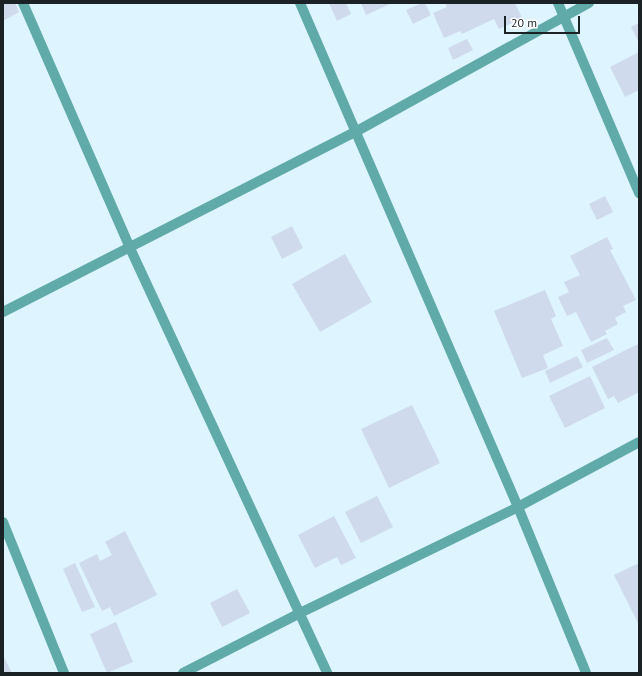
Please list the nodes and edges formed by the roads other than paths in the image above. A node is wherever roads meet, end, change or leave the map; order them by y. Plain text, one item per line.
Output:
1 (23, 3) edge
2 (300, 3) edge
3 (558, 3) edge
4 (589, 3) edge
5 (564, 16) junction
6 (357, 131) junction
7 (639, 193) edge
8 (129, 246) junction
9 (3, 312) edge
10 (639, 442) edge
11 (518, 507) junction
12 (3, 522) edge
13 (300, 613) junction
14 (64, 673) edge
15 (183, 673) edge
16 (326, 673) edge
17 (586, 673) edge

1 - 8 street
2 - 6 street
3 - 5 street
4 - 5 street
5 - 6 street
5 - 7 street
6 - 8 street
6 - 11 street
8 - 9 street
8 - 13 street
10 - 11 street
11 - 13 street
11 - 17 street
12 - 14 street
13 - 15 street
13 - 16 street

